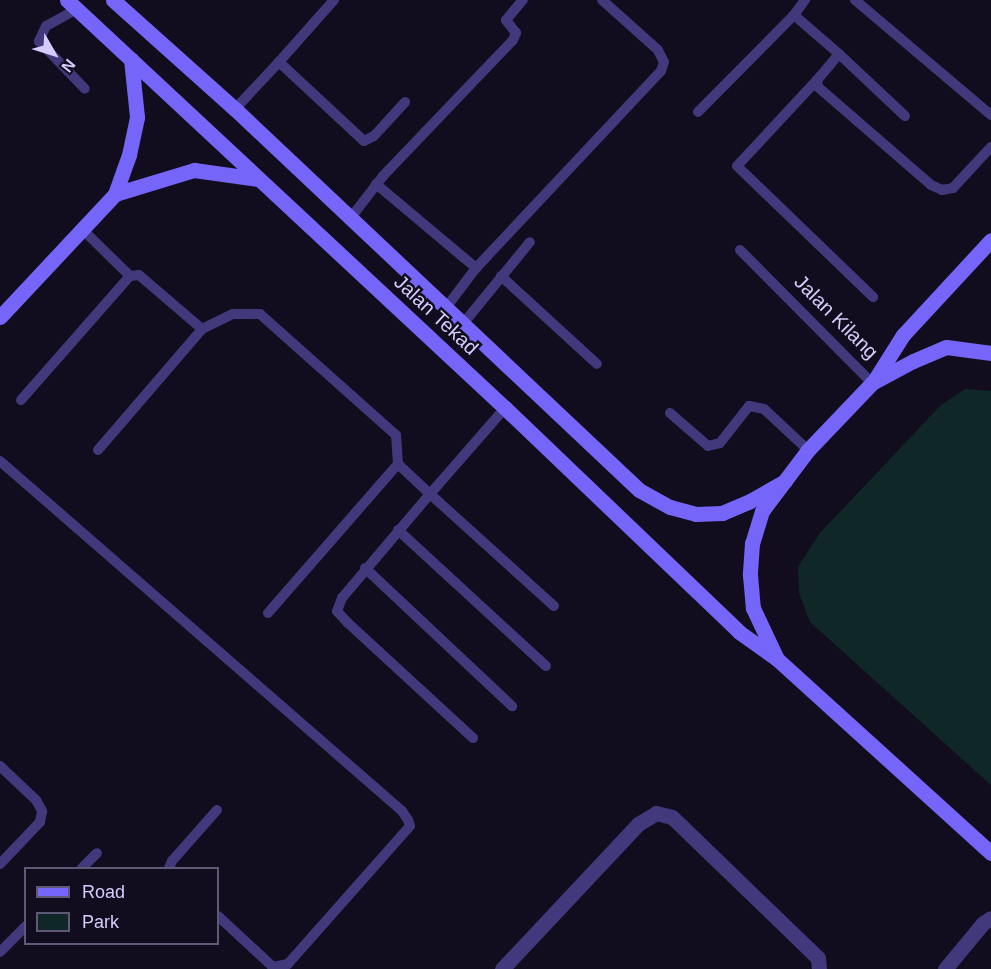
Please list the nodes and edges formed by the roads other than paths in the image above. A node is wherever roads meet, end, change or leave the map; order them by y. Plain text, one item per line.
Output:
1 (113, 0) edge
2 (334, 0) edge
3 (523, 0) edge
4 (602, 0) edge
5 (805, 0) edge
6 (855, 0) edge
7 (72, 5) edge
8 (794, 15) junction
9 (839, 54) junction
10 (132, 59) junction
11 (279, 62) junction
12 (817, 80) junction
13 (85, 89) dead end
14 (405, 102) dead end
15 (235, 110) junction
16 (698, 112) dead end
17 (991, 114) edge
18 (905, 116) dead end
19 (991, 147) edge
20 (259, 179) junction
21 (376, 184) junction
22 (115, 194) junction
23 (349, 220) junction
24 (82, 228) junction
25 (991, 240) edge
26 (530, 242) dead end
27 (740, 250) dead end
28 (476, 268) junction
29 (130, 276) junction
30 (501, 276) junction
31 (873, 297) dead end
32 (445, 309) junction
33 (0, 317) edge
34 (462, 325) junction
35 (202, 328) junction
36 (991, 353) edge
37 (597, 364) dead end
38 (872, 384) junction
39 (21, 400) dead end
40 (505, 408) junction
41 (670, 413) dead end
42 (98, 450) dead end
43 (808, 450) junction
44 (0, 461) edge
45 (398, 464) junction
46 (785, 481) junction
47 (430, 494) junction
48 (398, 530) junction
49 (365, 568) junction
50 (554, 606) dead end
51 (268, 613) dead end
52 (777, 659) junction
53 (546, 666) dead end
54 (512, 706) dead end
55 (473, 738) dead end
56 (0, 766) edge
57 (218, 810) dead end
58 (97, 853) dead end
59 (991, 853) edge
60 (0, 864) edge
61 (83, 867) edge
62 (170, 867) edge
63 (219, 917) edge
64 (991, 918) edge
65 (24, 928) edge
66 (0, 952) edge
67 (502, 969) edge
68 (819, 969) edge
69 (945, 969) edge

1 - 15 street, Jalan Tekad
2 - 11 lane
3 - 21 lane
4 - 28 lane
5 - 8 lane
6 - 17 lane
7 - 10 street, Jalan Tekad
7 - 13 lane
8 - 9 lane
8 - 16 lane
9 - 12 lane
9 - 18 lane
10 - 20 street, Jalan Tekad
10 - 22 street
11 - 14 lane
11 - 15 lane
12 - 19 lane
12 - 31 lane
15 - 23 street, Jalan Tekad
20 - 22 street
20 - 40 street, Jalan Tekad
21 - 23 lane
21 - 28 lane
22 - 24 street
23 - 32 street, Jalan Tekad
24 - 29 lane
24 - 33 street
25 - 38 street, Jalan Kilang
26 - 30 lane
27 - 38 lane, Jalan Kilang
28 - 32 lane
29 - 35 lane
29 - 39 lane
30 - 34 lane
30 - 37 lane
32 - 34 street, Jalan Tekad
34 - 46 street, Jalan Tekad
35 - 42 lane
35 - 45 lane
36 - 38 street
38 - 43 street
40 - 47 lane
40 - 52 street, Jalan Tekad
41 - 43 lane
43 - 46 street
44 - 63 lane
45 - 47 lane
45 - 51 lane
46 - 52 street
47 - 48 lane
47 - 50 lane
48 - 49 lane
48 - 53 lane
49 - 54 lane
49 - 55 lane
52 - 59 street, Jalan Tekad
56 - 60 lane
57 - 62 lane
58 - 61 lane
64 - 69 street
65 - 66 lane
67 - 68 street

